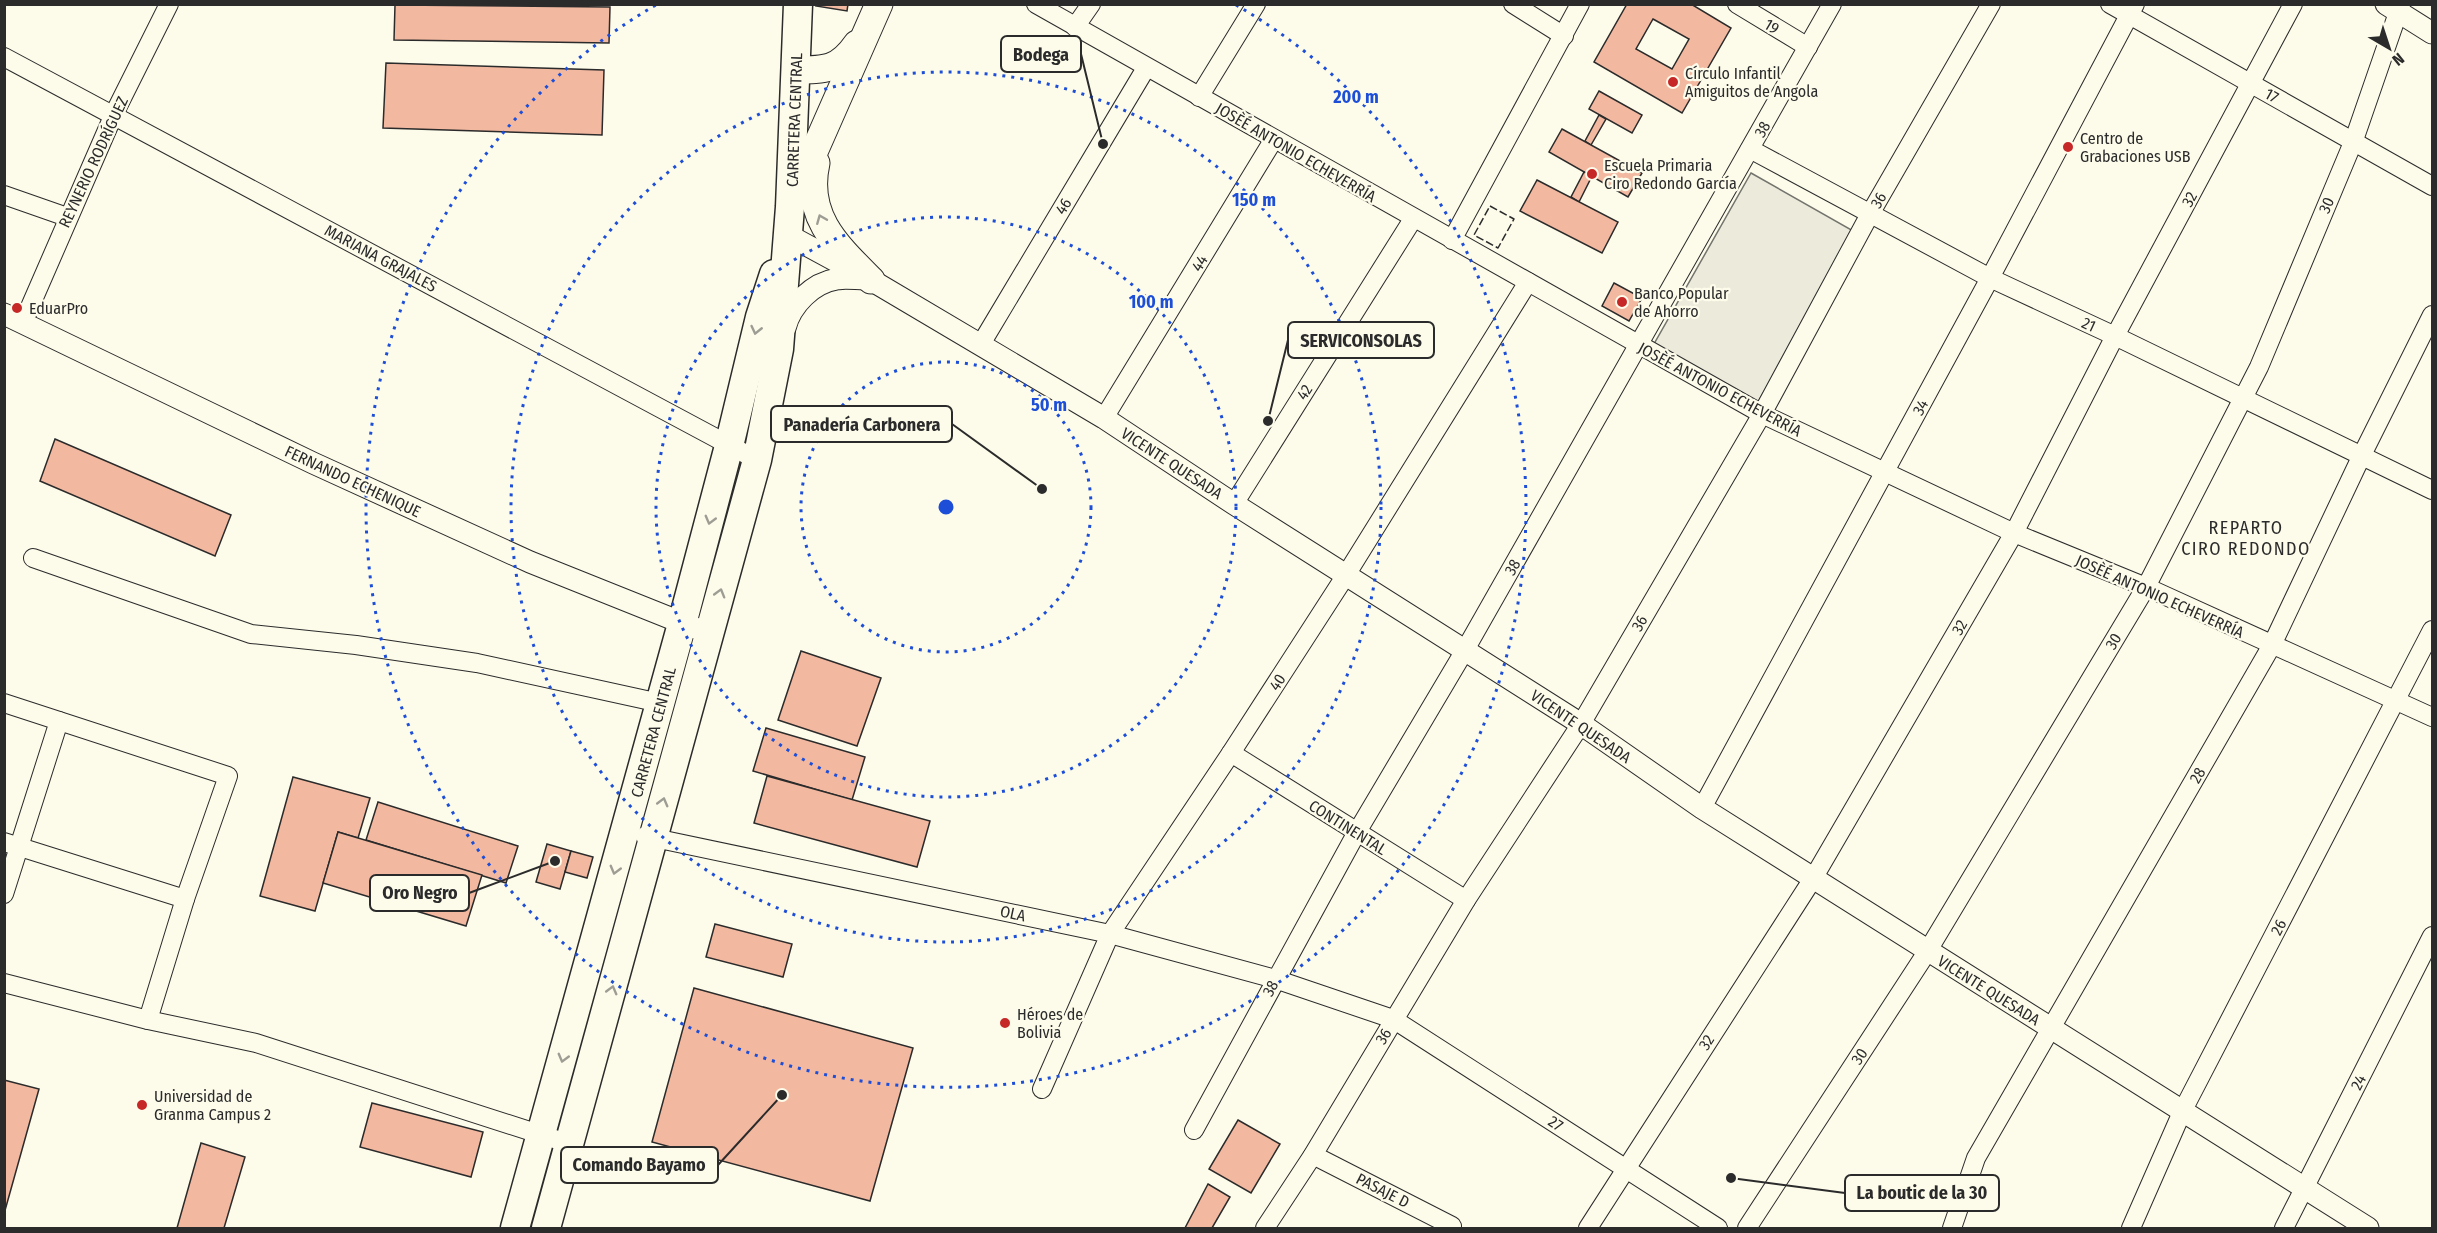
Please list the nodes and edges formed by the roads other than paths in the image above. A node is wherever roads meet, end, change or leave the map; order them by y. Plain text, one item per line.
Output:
1 (170, 4) edge
2 (798, 4) edge
3 (879, 4) edge
4 (1036, 4) edge
5 (1091, 4) edge
6 (1256, 4) edge
7 (1513, 4) edge
8 (1580, 4) edge
9 (1737, 4) edge
10 (1832, 4) edge
11 (1991, 4) edge
12 (2110, 4) edge
13 (2293, 4) edge
14 (2395, 7) edge
15 (2132, 10) edge
16 (1075, 27) junction
17 (866, 31) junction
18 (2433, 33) edge
19 (1564, 36) junction
20 (1808, 47) junction
21 (4, 57) edge
22 (1146, 68) junction
23 (795, 81) junction
24 (2251, 84) junction
25 (841, 88) junction
26 (1199, 96) junction
27 (114, 114) junction
28 (823, 130) junction
29 (1274, 139) junction
30 (2354, 140) junction
31 (1750, 149) junction
32 (2433, 186) edge
33 (4, 195) edge
34 (1870, 214) junction
35 (67, 217) junction
36 (1413, 219) junction
37 (789, 221) junction
38 (1452, 240) junction
39 (1990, 278) junction
40 (871, 280) junction
41 (1528, 282) junction
42 (2433, 315) edge
43 (14, 318) edge
44 (2115, 336) junction
45 (981, 344) junction
46 (1638, 345) junction
47 (780, 349) junction
48 (2241, 399) junction
49 (1762, 414) junction
50 (1104, 418) junction
51 (729, 446) junction
52 (2362, 455) junction
53 (757, 460) junction
54 (1884, 472) junction
55 (2433, 490) edge
56 (1234, 504) junction
57 (2013, 533) junction
58 (33, 558) dead end
59 (1346, 575) junction
60 (2146, 587) junction
61 (695, 628) junction
62 (2433, 630) edge
63 (2272, 645) junction
64 (1465, 650) junction
65 (2395, 700) junction
66 (4, 703) edge
67 (660, 703) junction
68 (2433, 717) edge
69 (59, 721) junction
70 (1581, 724) junction
71 (1231, 753) junction
72 (1702, 808) junction
73 (625, 832) junction
74 (1357, 832) junction
75 (653, 838) junction
76 (12, 845) edge
77 (1814, 877) junction
78 (4, 894) edge
79 (185, 899) junction
80 (1466, 900) junction
81 (1110, 934) junction
82 (2433, 936) edge
83 (1927, 952) junction
84 (1275, 979) junction
85 (4, 982) edge
86 (1393, 1019) junction
87 (148, 1020) junction
88 (2050, 1029) junction
89 (1042, 1089) dead end
90 (2182, 1112) junction
91 (1194, 1130) dead end
92 (542, 1135) junction
93 (570, 1144) junction
94 (1313, 1155) junction
95 (1625, 1168) junction
96 (2303, 1188) junction
97 (1452, 1226) dead end
98 (516, 1228) edge
99 (546, 1228) edge
100 (1265, 1228) edge
101 (1588, 1228) edge
102 (1718, 1228) edge
103 (1747, 1228) edge
104 (1952, 1228) edge
105 (2131, 1228) edge
106 (2284, 1228) edge
107 (2368, 1228) edge

1 - 27 street, REYNERIO RODRÍGUEZ
2 - 23 highway, CARRETERA CENTRAL
3 - 17 main road
4 - 16 street, JOSÈÉ ANTONIO ECHEVERRÍA
5 - 16 street
6 - 26 street
7 - 19 street
8 - 19 street
9 - 20 street, 19
10 - 20 street, 38
11 - 34 street, 36
12 - 15 street, 17
13 - 24 street, 32
14 - 18 street
14 - 30 street, 30
15 - 24 street, 17
15 - 39 street, 34
16 - 22 street, JOSÈÉ ANTONIO ECHEVERRÍA
17 - 23 main road
17 - 25 main road
19 - 38 street
20 - 31 street, 38
21 - 27 street, MARIANA GRAJALES
22 - 26 street, JOSÈÉ ANTONIO ECHEVERRÍA
22 - 45 street, 46
23 - 25 main road
23 - 37 highway, CARRETERA CENTRAL
24 - 30 street, 17
24 - 44 street, 32
25 - 28 main road
26 - 29 street, JOSÈÉ ANTONIO ECHEVERRÍA
27 - 35 street, REYNERIO RODRÍGUEZ
27 - 51 street, MARIANA GRAJALES
28 - 37 main road
40 -> 28 main road
29 - 36 street, JOSÈÉ ANTONIO ECHEVERRÍA
29 - 50 street, 44
30 - 32 street, 17
30 - 48 street, 30
31 - 34 street, 21
31 - 46 street, 38
33 - 35 street
34 - 39 street, 21
34 - 49 street, 36
35 - 43 street, REYNERIO RODRÍGUEZ
36 - 38 street, JOSÈÉ ANTONIO ECHEVERRÍA
36 - 56 street, 42
37 - 40 street, VICENTE QUESADA
37 - 47 highway, CARRETERA CENTRAL
37 -> 51 highway, CARRETERA CENTRAL
38 - 41 street, JOSÈÉ ANTONIO ECHEVERRÍA
39 - 44 street, 21
39 - 54 street, 34
40 - 45 street, VICENTE QUESADA
40 - 47 street
41 - 46 street, JOSÈÉ ANTONIO ECHEVERRÍA
41 - 59 street, 40
42 - 52 street, 28
43 - 61 street, FERNANDO ECHENIQUE
44 - 48 street, 21
44 - 57 street, 32
45 - 50 street, VICENTE QUESADA
46 - 49 street, JOSÈÉ ANTONIO ECHEVERRÍA
46 - 64 street, 38
47 - 53 highway, CARRETERA CENTRAL
48 - 52 street, 21
48 - 60 street, 30
49 - 54 street, JOSÈÉ ANTONIO ECHEVERRÍA
49 - 70 street, 36
50 - 56 street, VICENTE QUESADA
51 - 53 street, MARIANA GRAJALES
51 -> 61 highway, CARRETERA CENTRAL
52 - 55 street, 21
52 - 63 street, 28
61 -> 53 highway, CARRETERA CENTRAL
54 - 57 street, JOSÈÉ ANTONIO ECHEVERRÍA
54 - 72 street, 34
56 - 59 street, VICENTE QUESADA
57 - 60 street, JOSÈÉ ANTONIO ECHEVERRÍA
57 - 77 street, 32
58 - 67 street
59 - 64 street, VICENTE QUESADA
59 - 71 street, 40
60 - 63 street, JOSÈÉ ANTONIO ECHEVERRÍA
60 - 83 street, 30
61 - 67 highway, CARRETERA CENTRAL
75 -> 61 highway, CARRETERA CENTRAL
62 - 65 street, 26
63 - 65 street, JOSÈÉ ANTONIO ECHEVERRÍA
63 - 88 street, 28
64 - 70 street, VICENTE QUESADA
64 - 74 street, 38
65 - 68 street, JOSÈÉ ANTONIO ECHEVERRÍA
65 - 90 street, 26
66 - 69 street
67 - 73 highway, CARRETERA CENTRAL
69 - 76 street
69 - 79 street
70 - 72 street, VICENTE QUESADA
70 - 80 street, 36
71 - 74 street, CONTINENTAL
71 - 81 street, 40
72 - 77 street, VICENTE QUESADA
73 - 75 street, OLA
73 -> 92 highway, CARRETERA CENTRAL
74 - 80 street, CONTINENTAL
74 - 84 street, 38
75 - 81 street, OLA
93 -> 75 highway, CARRETERA CENTRAL
76 - 78 street
76 - 79 street
77 - 83 street, VICENTE QUESADA
77 - 95 street, 32
79 - 87 street
80 - 86 street, 36
81 - 84 street, OLA
81 - 89 street, 40
82 - 96 street, 24
83 - 88 street, VICENTE QUESADA
83 - 103 street, 30
84 - 86 street, OLA
84 - 91 street, 38
85 - 87 street
86 - 94 street, 36
86 - 95 street, 27
87 - 92 street
88 - 90 street, VICENTE QUESADA
88 - 104 street, 28
90 - 96 street, VICENTE QUESADA
90 - 105 street, 26
92 - 93 street
92 - 98 highway, CARRETERA CENTRAL
93 - 99 highway, CARRETERA CENTRAL
94 - 97 street, PASAJE D
94 - 100 street, 36
95 - 101 street, 32
95 - 102 street, 27
96 - 106 street, 24
96 - 107 street, VICENTE QUESADA

